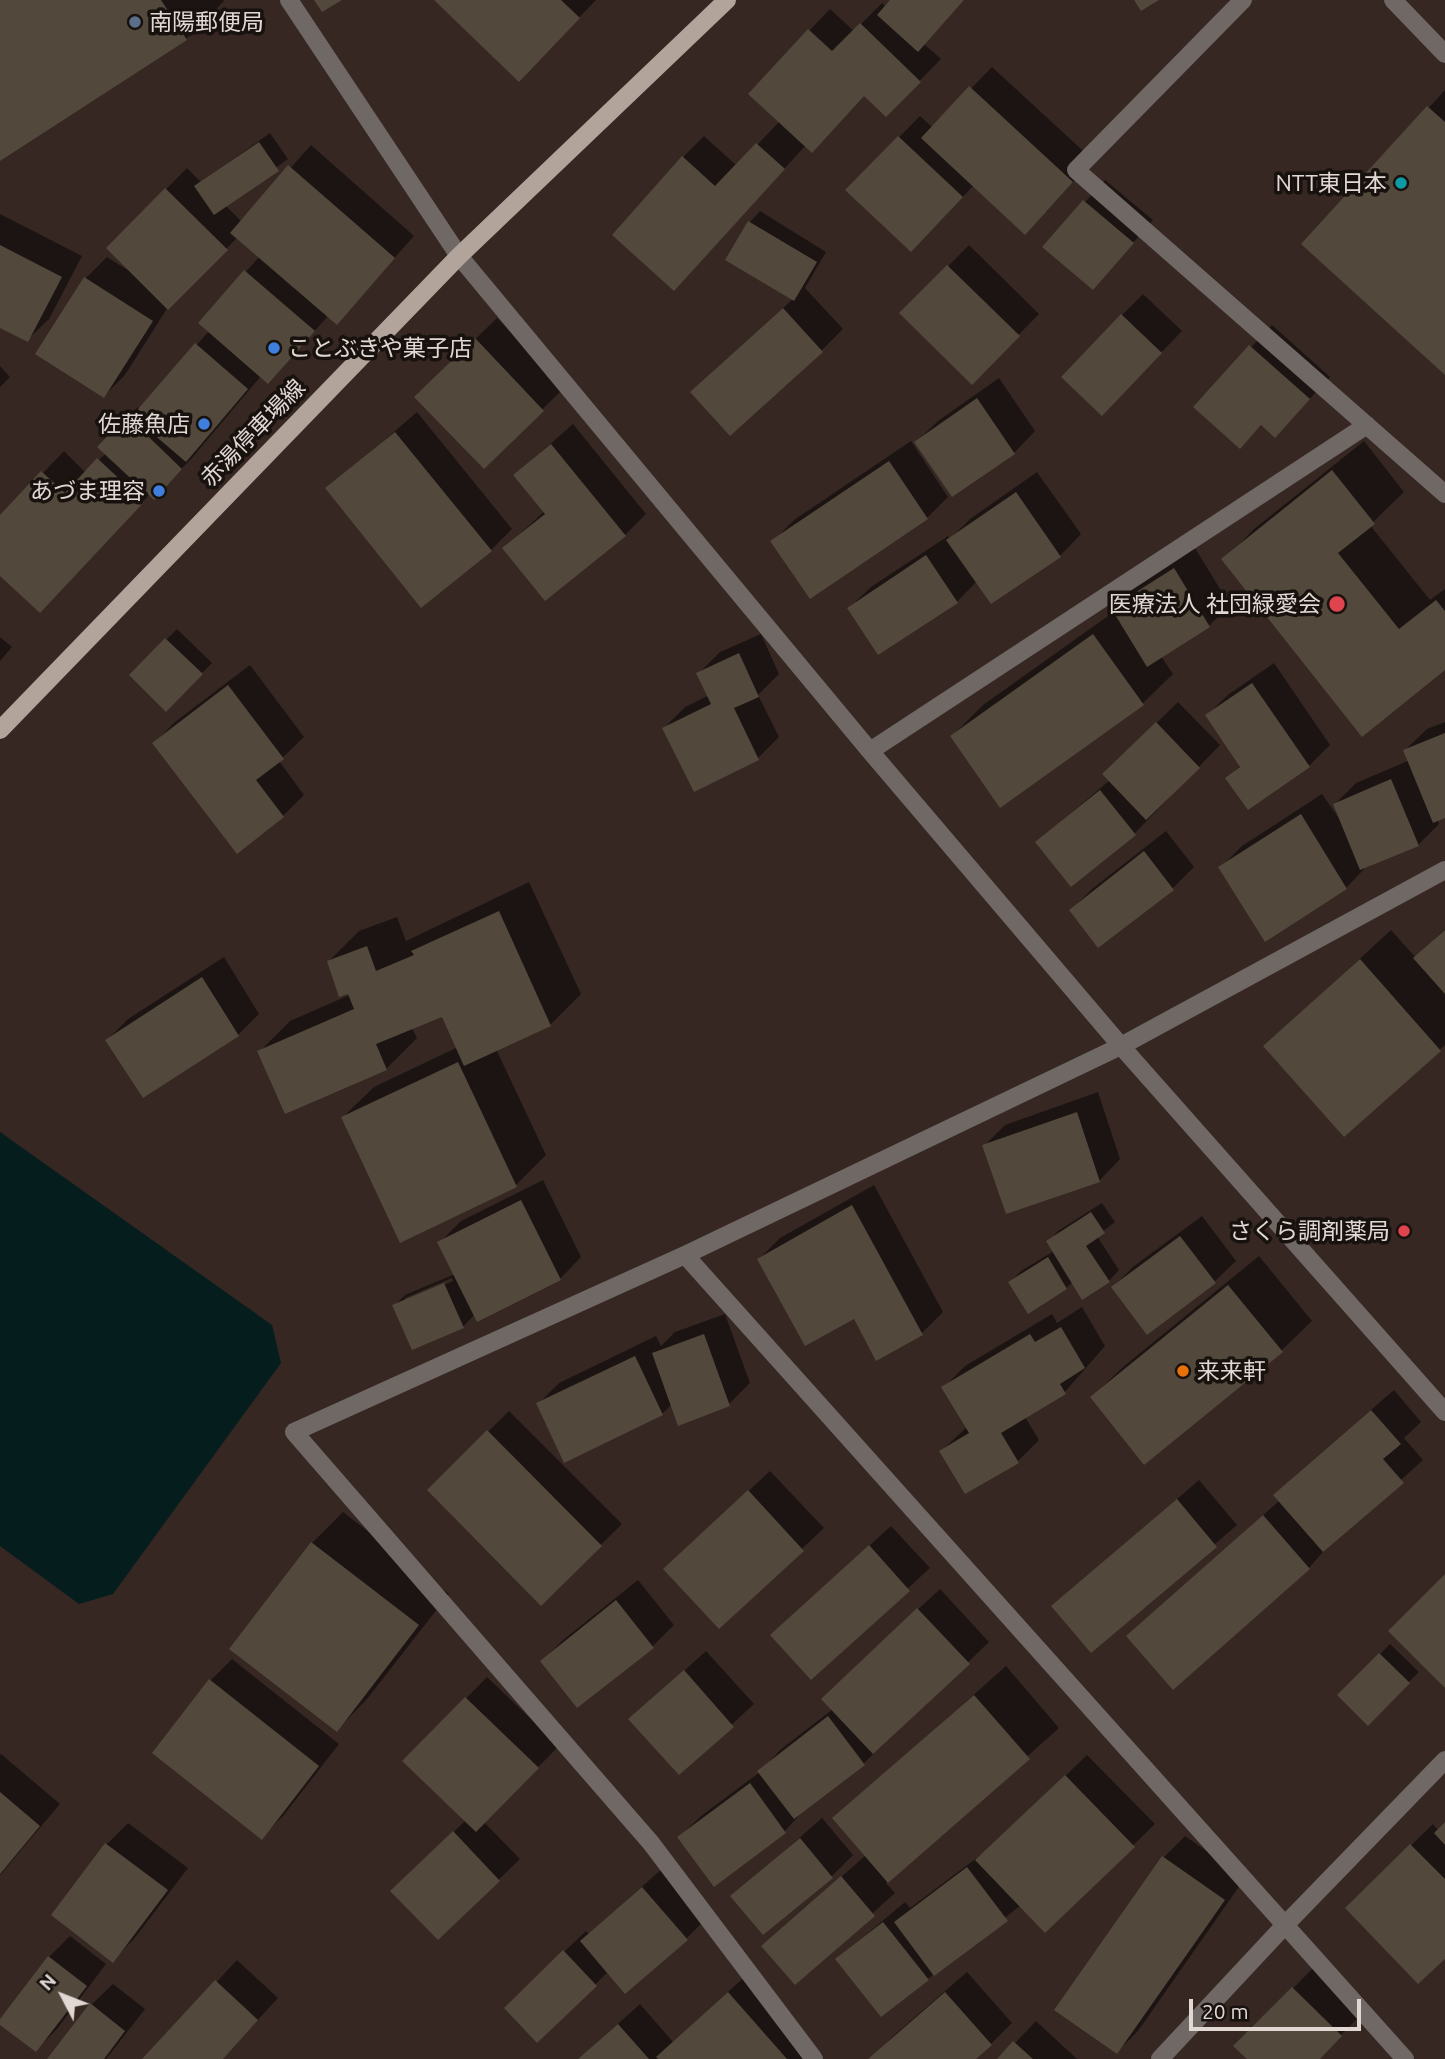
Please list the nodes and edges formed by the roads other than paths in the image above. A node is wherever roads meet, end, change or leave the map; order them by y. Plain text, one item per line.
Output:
1 (289, 0) edge
2 (726, 0) edge
3 (1243, 0) edge
4 (1393, 0) edge
5 (1445, 54) edge
6 (459, 256) junction
7 (1367, 425) junction
8 (1445, 494) edge
9 (0, 730) edge
10 (870, 751) junction
11 (1445, 870) edge
12 (1121, 1046) junction
13 (685, 1255) junction
14 (1445, 1412) edge
15 (1445, 1760) edge
16 (1286, 1924) junction
17 (814, 2059) edge
18 (1160, 2059) edge
19 (1405, 2059) edge

1 - 6 street
2 - 6 main road, 赤湯停車場線
3 - 7 street
4 - 5 street
6 - 9 main road, 赤湯停車場線
6 - 10 street
7 - 8 street
7 - 10 street
10 - 12 street
11 - 12 street
12 - 13 street
12 - 14 street
13 - 16 street
13 - 17 street
15 - 16 street
16 - 18 street
16 - 19 street

